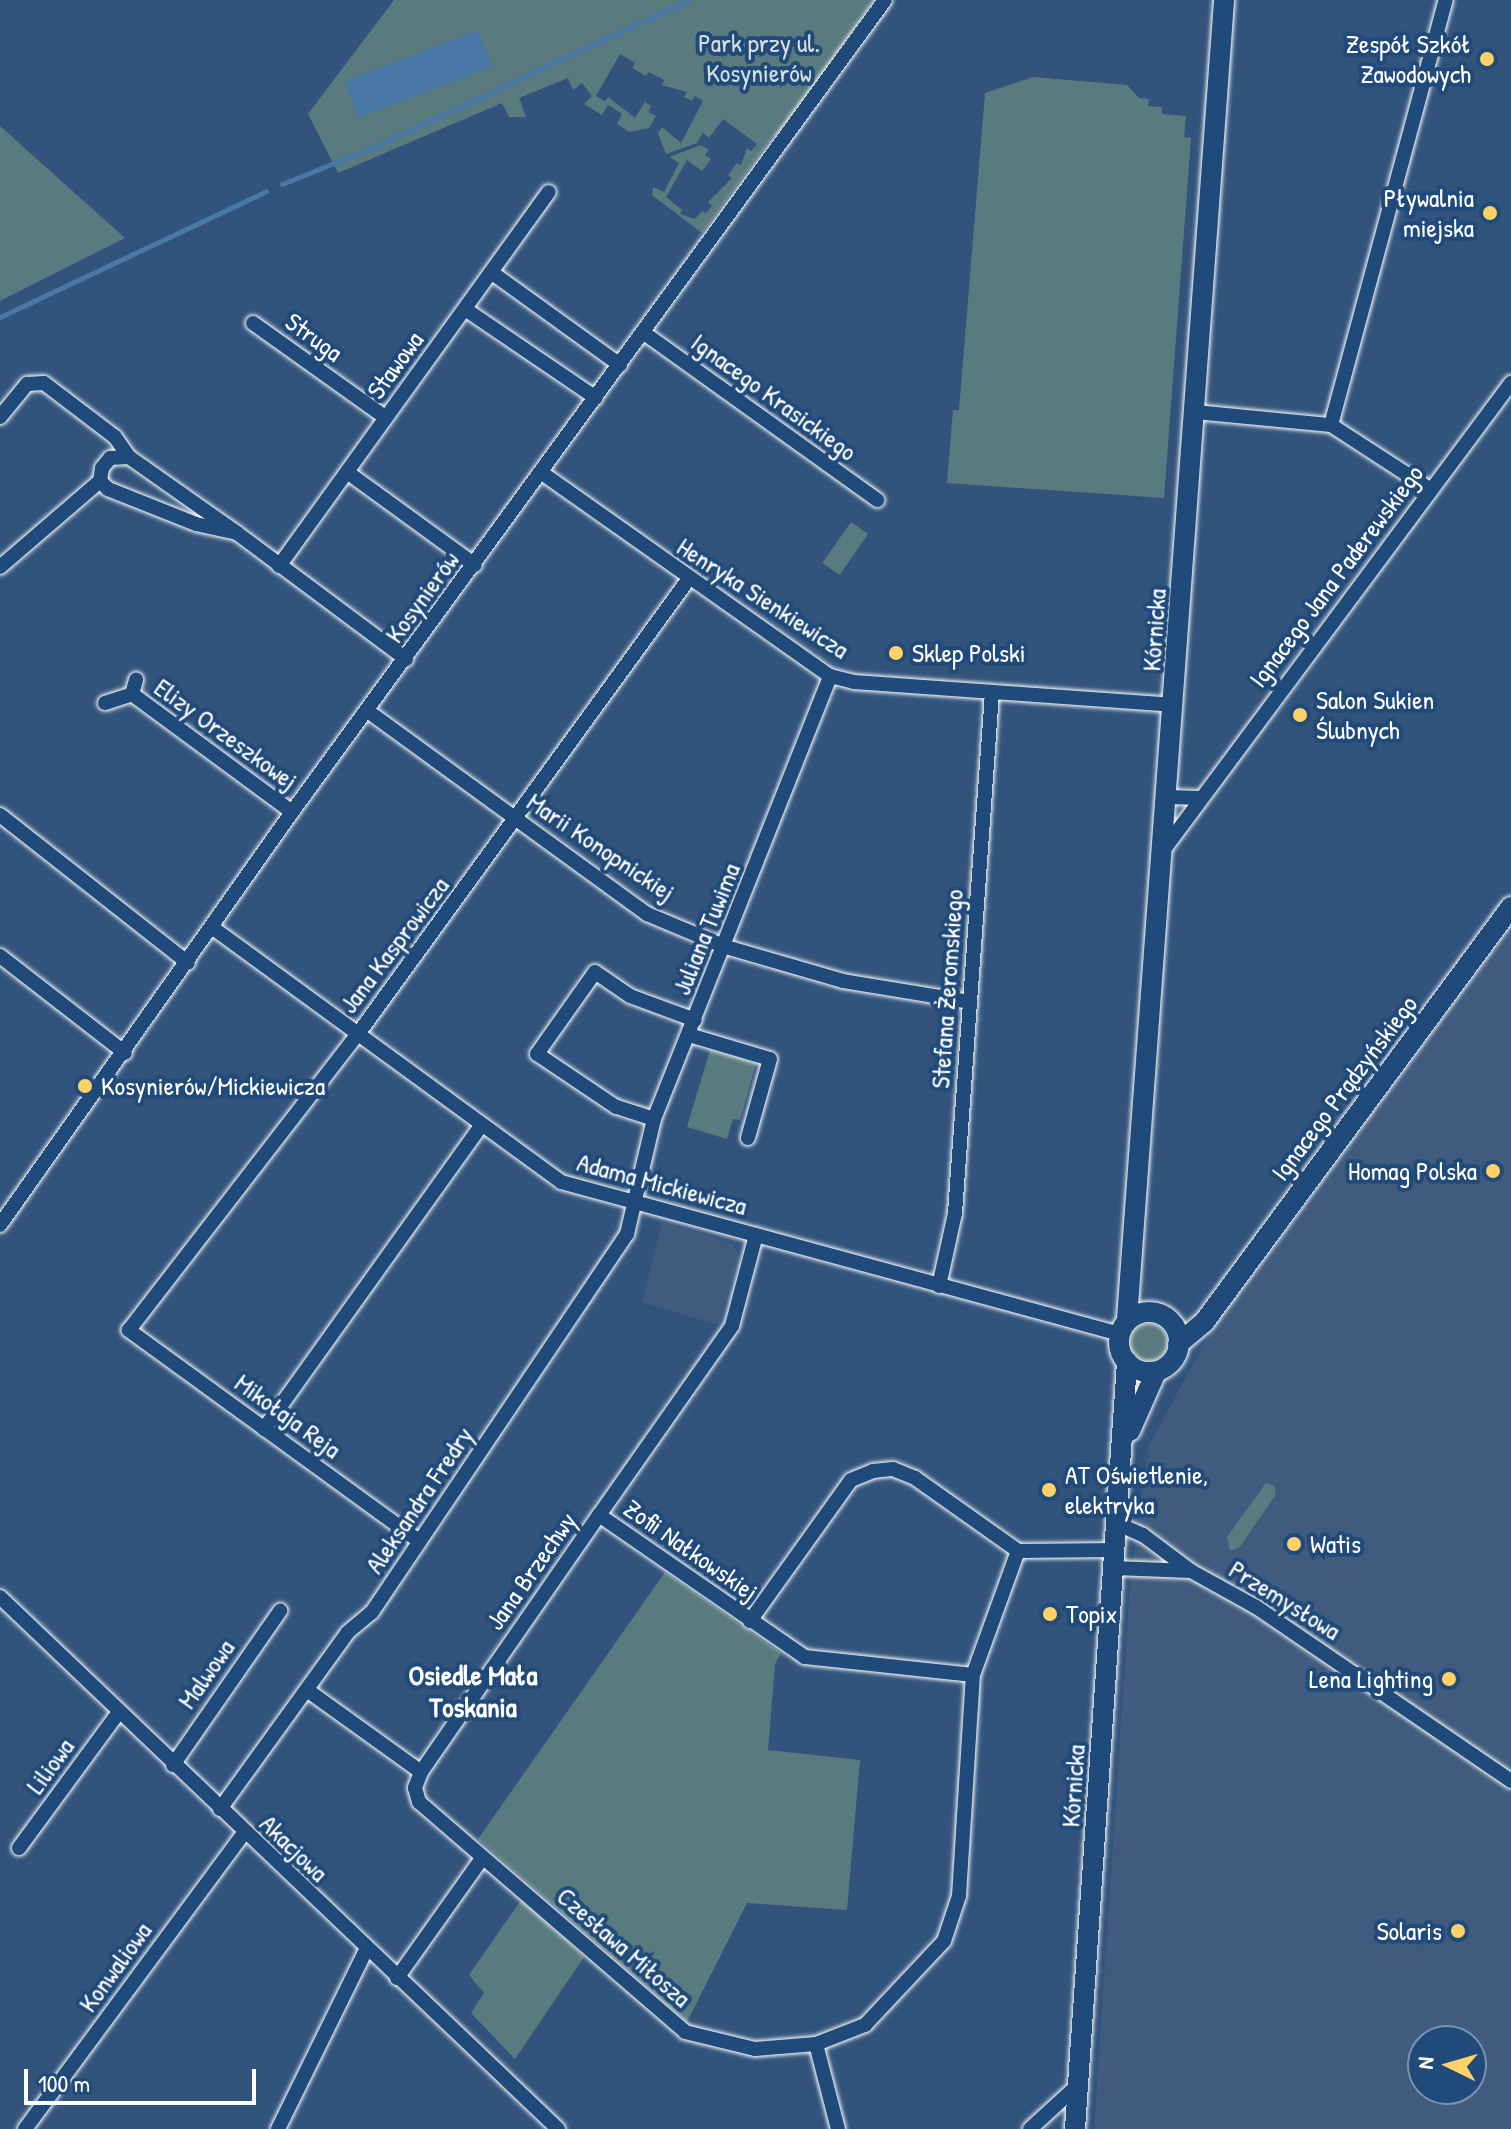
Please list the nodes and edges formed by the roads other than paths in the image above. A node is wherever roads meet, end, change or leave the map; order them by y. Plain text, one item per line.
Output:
1 (885, 0) edge
2 (1224, 0) edge
3 (1446, 0) edge
4 (549, 192) dead end
5 (491, 272) junction
6 (465, 309) junction
7 (253, 323) dead end
8 (644, 333) junction
9 (620, 365) junction
10 (1511, 383) edge
11 (596, 398) junction
12 (1195, 412) junction
13 (0, 417) edge
14 (386, 418) junction
15 (1331, 425) junction
16 (129, 457) junction
17 (347, 472) junction
18 (542, 473) junction
19 (100, 481) junction
20 (1431, 490) junction
21 (877, 500) dead end
22 (237, 533) junction
23 (475, 565) junction
24 (279, 566) junction
25 (0, 567) edge
26 (688, 580) junction
27 (406, 659) junction
28 (830, 676) junction
29 (992, 693) junction
30 (105, 703) dead end
31 (1175, 705) junction
32 (369, 712) junction
33 (1169, 797) junction
34 (1200, 798) junction
35 (292, 812) junction
36 (0, 815) edge
37 (517, 820) junction
38 (1165, 848) junction
39 (1511, 907) edge
40 (213, 928) junction
41 (726, 947) junction
42 (0, 956) edge
43 (188, 963) junction
44 (970, 1002) junction
45 (695, 1020) junction
46 (358, 1034) junction
47 (689, 1035) junction
48 (125, 1053) junction
49 (654, 1119) junction
50 (481, 1126) junction
51 (748, 1138) dead end
52 (634, 1203) junction
53 (0, 1225) edge
54 (756, 1235) junction
55 (1134, 1263) junction
56 (939, 1286) junction
57 (1218, 1301) junction
58 (1152, 1312) junction
59 (1172, 1324) junction
60 (1124, 1327) junction
61 (129, 1330) joint
62 (1178, 1344) junction
63 (1127, 1362) junction
64 (1156, 1372) junction
65 (264, 1429) junction
66 (1124, 1446) junction
67 (599, 1515) junction
68 (1118, 1524) junction
69 (419, 1541) junction
70 (1018, 1551) junction
71 (1115, 1559) junction
72 (1191, 1571) junction
73 (0, 1597) edge
74 (280, 1611) dead end
75 (750, 1621) junction
76 (973, 1675) junction
77 (307, 1690) junction
78 (119, 1712) junction
79 (173, 1765) junction
80 (421, 1772) junction
81 (1511, 1781) edge
82 (220, 1809) junction
83 (244, 1833) junction
84 (19, 1848) dead end
85 (483, 1857) junction
86 (366, 1950) junction
87 (397, 1978) junction
88 (816, 2044) junction
89 (1078, 2085) junction
90 (25, 2129) edge
91 (278, 2129) edge
92 (558, 2129) edge
93 (838, 2129) edge
94 (1030, 2129) edge
95 (1075, 2129) edge

1 - 8 street, Kosynierów
2 - 12 street, Kórnicka
3 - 15 street
4 - 5 street, Stawowa
5 - 6 street, Stawowa
5 - 9 street
6 - 11 street
6 - 14 street, Stawowa
7 - 14 street, Struga
8 - 9 street, Kosynierów
8 - 21 street, Ignacego Krasickiego
9 - 11 street, Kosynierów
10 - 20 street, Ignacego Jana Paderewskiego
11 - 18 street, Kosynierów
12 - 15 street
12 - 31 street, Kórnicka
13 - 16 street
14 - 17 street, Stawowa
15 - 20 street
16 - 19 street
16 - 22 street
17 - 23 street
17 - 24 street, Stawowa
18 - 23 street, Kosynierów
18 - 26 street, Henryka Sienkiewicza
19 - 22 street
19 - 25 street
20 - 34 street, Ignacego Jana Paderewskiego
22 - 24 street
23 - 27 street, Kosynierów
24 - 27 street
26 - 28 street, Henryka Sienkiewicza
26 - 37 street, Jana Kasprowicza
27 - 32 street, Kosynierów
28 - 29 street, Henryka Sienkiewicza
28 - 41 street, Juliana Tuwima
29 - 31 street, Henryka Sienkiewicza
29 - 44 street, Stefana Żeromskiego
30 - 35 street, Elizy Orzeszkowej
31 - 33 street, Kórnicka
32 - 35 street, Kosynierów
32 - 37 street, Marii Konopnickiej
33 - 34 street
33 - 38 street, Kórnicka
34 - 38 street, Ignacego Jana Paderewskiego
35 - 40 street, Kosynierów
36 - 43 street
37 - 41 street, Marii Konopnickiej
37 - 46 street, Jana Kasprowicza
38 - 55 street, Kórnicka
39 - 57 street, Ignacego Prądzyńskiego
40 - 43 street, Kosynierów
40 - 46 street, Adama Mickiewicza
41 - 44 street, Marii Konopnickiej
41 - 45 street, Juliana Tuwima
42 - 48 street
43 - 48 street, Kosynierów
44 - 56 street, Stefana Żeromskiego
45 - 47 street, Juliana Tuwima
45 - 49 street
46 - 50 street, Adama Mickiewicza
46 - 61 street, Jana Kasprowicza
47 - 49 street, Juliana Tuwima
47 - 51 street
48 - 53 street, Kosynierów
49 - 52 street, Juliana Tuwima
50 - 52 street, Adama Mickiewicza
50 - 65 street
52 - 54 street, Adama Mickiewicza
52 - 69 street, Aleksandra Fredry
54 - 56 street, Adama Mickiewicza
54 - 67 street, Zofii Nałkowskiej
55 - 58 street, Kórnicka
55 - 60 street, Kórnicka
56 - 60 street, Adama Mickiewicza
57 - 59 street, Ignacego Prądzyńskiego
57 - 62 street, Ignacego Prądzyńskiego
58 - 59 street
58 - 60 street
59 - 62 street
60 - 63 street
61 - 65 street, Mikołaja Reja
62 - 64 street
63 - 64 street
63 - 66 street, Kórnicka
64 - 66 street, Kórnicka
65 - 69 street, Mikołaja Reja
66 - 68 street, Kórnicka
67 - 75 street, Zofii Nałkowskiej
67 - 80 street, Jana Brzechwy
68 - 71 street, Kórnicka
68 - 72 street, Przemysłowa
69 - 77 street, Aleksandra Fredry
70 - 71 street, Przemysłowa
70 - 75 street
70 - 76 street, Czesława Miłosza
71 - 72 street, Przemysłowa
71 - 89 street, Kórnicka
72 - 81 street, Przemysłowa
73 - 78 street, Akacjowa
74 - 79 street, Malwowa
75 - 76 street, Zofii Nałkowskiej
76 - 88 street, Czesława Miłosza
77 - 80 street
77 - 82 street, Aleksandra Fredry
78 - 79 street, Akacjowa
78 - 84 street, Liliowa
79 - 82 street, Akacjowa
80 - 85 street, Czesława Miłosza
82 - 83 street, Akacjowa
83 - 86 street, Akacjowa
83 - 90 street, Konwaliowa
85 - 87 street
85 - 88 street, Czesława Miłosza
86 - 87 street, Akacjowa
86 - 91 street
87 - 92 street, Akacjowa
88 - 93 street
89 - 94 street
89 - 95 street, Kórnicka

